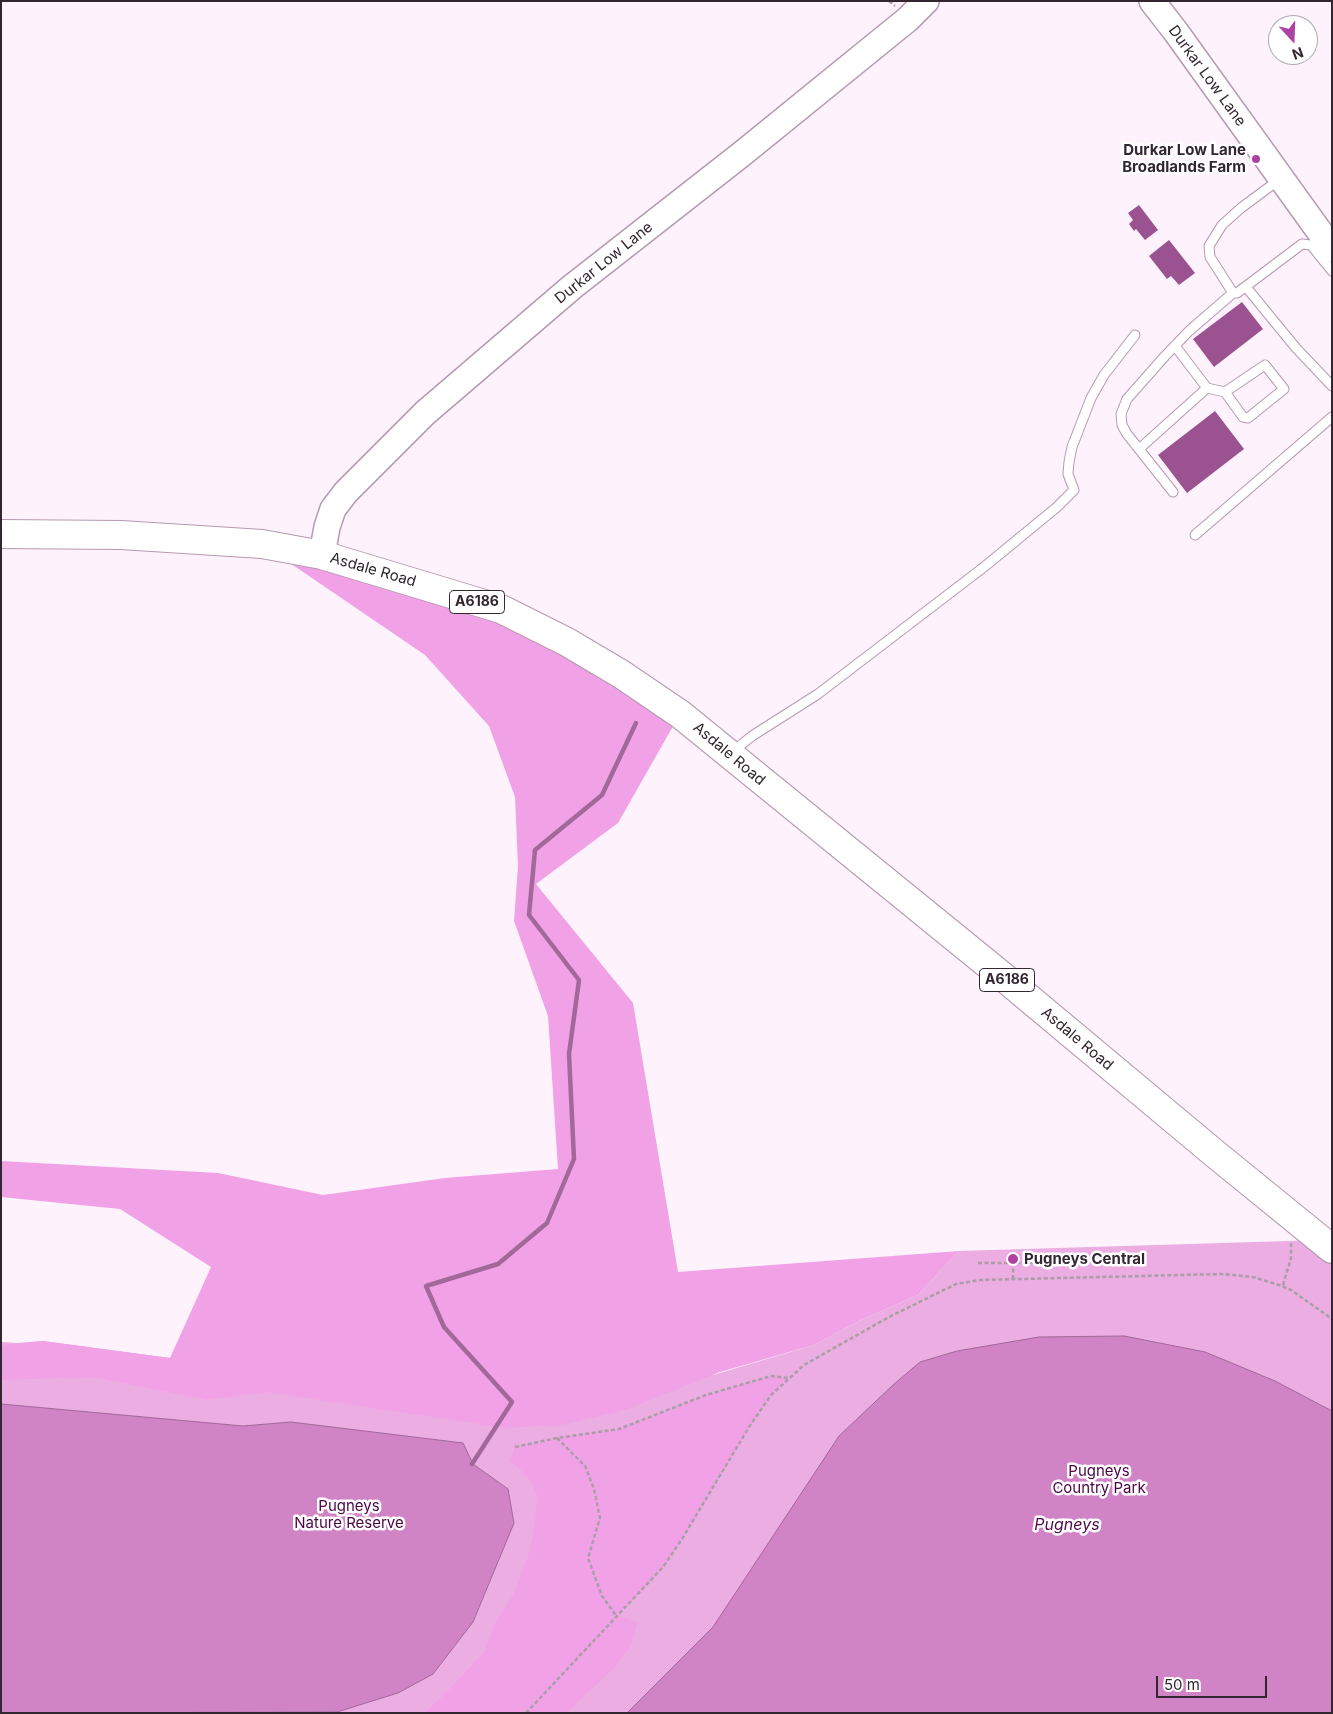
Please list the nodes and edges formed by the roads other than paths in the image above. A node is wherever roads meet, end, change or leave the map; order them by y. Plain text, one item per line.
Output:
1 (926, 1) edge
2 (1152, 1) edge
3 (1280, 179) junction
4 (1332, 249) edge
5 (1332, 271) edge
6 (1246, 287) junction
7 (1233, 293) junction
8 (1135, 334) dead end
9 (1175, 346) junction
10 (1332, 386) edge
11 (1207, 388) junction
12 (1224, 392) junction
13 (1332, 417) edge
14 (1139, 449) junction
15 (1173, 492) dead end
16 (1, 534) edge
17 (1195, 535) dead end
18 (322, 555) junction
19 (729, 755) junction
20 (1332, 1249) edge

1 - 18 street, Durkar Low Lane
2 - 3 street, Durkar Low Lane
3 - 4 street, Durkar Low Lane
3 - 7 lane
5 - 6 lane
6 - 7 lane
6 - 10 lane
7 - 9 lane
8 - 19 lane
9 - 11 lane
9 - 14 lane
11 - 12 lane
11 - 14 lane
12 - 12 lane
13 - 17 lane
14 - 15 lane
16 - 18 main road, Asdale Road / A6186
18 - 19 main road, Asdale Road / A6186
19 - 20 main road, Asdale Road / A6186

